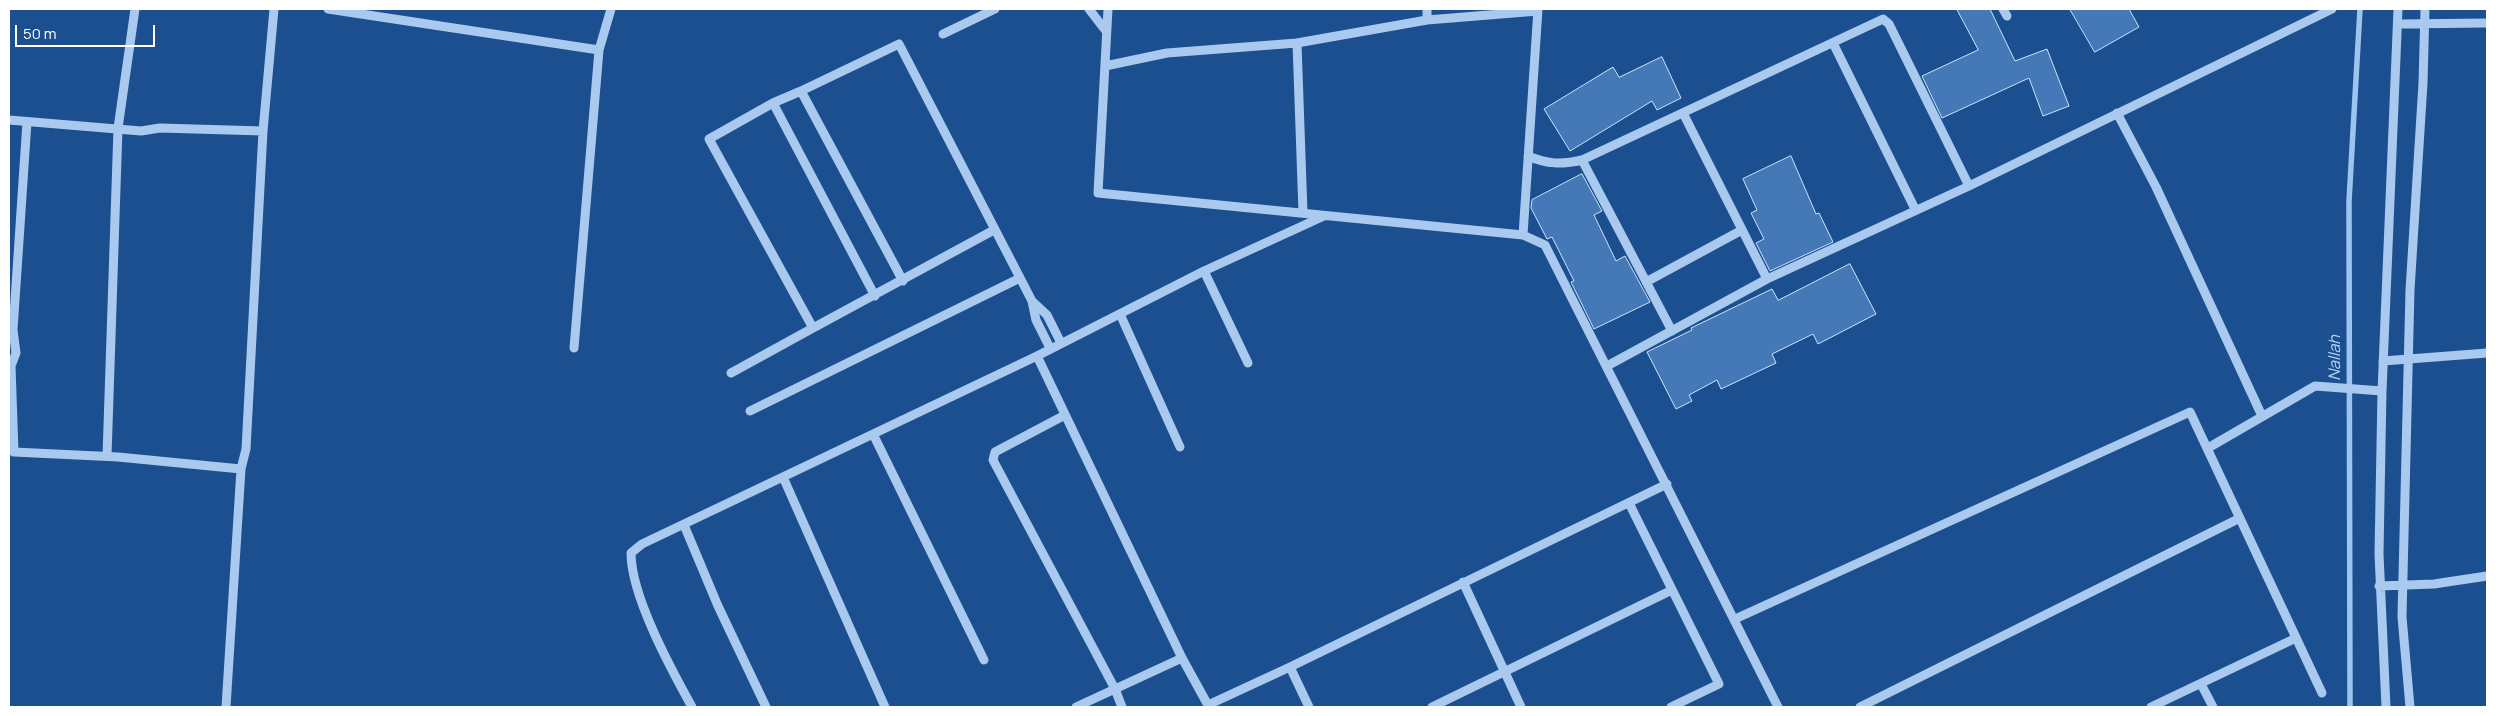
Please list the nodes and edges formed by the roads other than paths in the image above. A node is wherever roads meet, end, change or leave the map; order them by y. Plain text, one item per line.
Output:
1 (135, 9) edge
2 (274, 9) edge
3 (328, 9) edge
4 (611, 9) edge
5 (995, 9) edge
6 (1089, 9) edge
7 (1108, 9) edge
8 (1427, 9) edge
9 (2332, 9) edge
10 (2398, 9) edge
11 (2425, 9) edge
12 (1538, 10) edge
13 (1427, 20) junction
14 (2424, 23) junction
15 (2487, 23) edge
16 (2398, 24) junction
17 (1106, 31) junction
18 (943, 34) dead end
19 (1297, 43) junction
20 (1833, 43) junction
21 (599, 50) junction
22 (1104, 66) junction
23 (801, 91) junction
24 (773, 103) junction
25 (1683, 113) junction
26 (2117, 113) junction
27 (9, 120) edge
28 (27, 122) junction
29 (118, 128) junction
30 (262, 131) junction
31 (1528, 156) junction
32 (1582, 160) junction
33 (1969, 186) junction
34 (1915, 209) junction
35 (1303, 213) junction
36 (1324, 216) junction
37 (994, 230) junction
38 (1742, 230) junction
39 (1522, 235) junction
40 (1204, 270) junction
41 (1020, 278) junction
42 (1767, 279) junction
43 (903, 281) junction
44 (1646, 282) junction
45 (875, 296) junction
46 (1032, 302) junction
47 (1120, 314) junction
48 (813, 328) junction
49 (1672, 331) junction
50 (1061, 343) junction
51 (574, 348) dead end
52 (1050, 348) junction
53 (2487, 353) edge
54 (1037, 356) junction
55 (2409, 359) junction
56 (2383, 361) junction
57 (1248, 363) dead end
58 (1607, 366) junction
59 (731, 373) dead end
60 (2382, 391) junction
61 (750, 411) dead end
62 (1065, 414) junction
63 (2262, 416) junction
64 (874, 434) junction
65 (1180, 447) dead end
66 (2208, 448) junction
67 (107, 456) junction
68 (241, 469) junction
69 (783, 477) junction
70 (1667, 484) junction
71 (1629, 503) junction
72 (2240, 518) junction
73 (684, 525) junction
74 (2487, 576) edge
75 (1463, 582) junction
76 (2403, 585) junction
77 (2379, 586) junction
78 (1672, 590) junction
79 (1735, 619) junction
80 (2296, 638) junction
81 (1182, 658) junction
82 (984, 660) dead end
83 (1290, 667) junction
84 (1504, 672) junction
85 (2201, 684) junction
86 (1115, 689) junction
87 (2322, 693) dead end
88 (1208, 706) edge
89 (226, 707) edge
90 (692, 707) edge
91 (766, 707) edge
92 (886, 707) edge
93 (1076, 707) edge
94 (1122, 707) edge
95 (1308, 707) edge
96 (1432, 707) edge
97 (1521, 707) edge
98 (1671, 707) edge
99 (1778, 707) edge
100 (1860, 707) edge
101 (2151, 707) edge
102 (2212, 707) edge
103 (2386, 707) edge
104 (2410, 707) edge

1 - 29 street
2 - 30 street
3 - 21 street
4 - 21 street
5 - 18 street
6 - 17 street
7 - 17 street
8 - 13 street
9 - 26 street
10 - 16 street
11 - 14 street
12 - 13 street
12 - 31 street
13 - 19 street
14 - 15 street
14 - 16 street
14 - 55 street
16 - 56 street
17 - 22 street
19 - 22 street
19 - 35 street
20 - 25 street
20 - 33 street
20 - 34 street
21 - 51 street
22 - 35 street
23 - 24 street
23 - 37 street
23 - 43 street
24 - 45 street
24 - 48 street
25 - 32 street
25 - 38 street
26 - 33 street
26 - 63 street
27 - 28 street
28 - 29 street
28 - 67 street
29 - 30 street
29 - 67 street
30 - 68 street
31 - 32 street
31 - 39 street
32 - 44 street
33 - 34 street
34 - 42 street
35 - 36 street
36 - 39 street
36 - 40 street
37 - 41 street
37 - 43 street
38 - 42 street
38 - 44 street
39 - 58 street
40 - 47 street
40 - 57 street
41 - 46 street
41 - 61 street
42 - 49 street
43 - 45 street
44 - 49 street
45 - 48 street
46 - 50 street
46 - 52 street
47 - 50 street
47 - 65 street
48 - 59 street
49 - 58 street
50 - 52 street
52 - 54 street
53 - 55 street
54 - 62 street
54 - 64 street
55 - 56 street
55 - 76 street
56 - 60 street
58 - 70 street
60 - 63 street
60 - 77 street
62 - 81 street
62 - 86 street
63 - 66 street
64 - 69 street
64 - 82 street
66 - 72 street
66 - 79 street
67 - 68 street
68 - 89 street
69 - 73 street
69 - 92 street
70 - 71 street
70 - 79 street
71 - 75 street
71 - 78 street
72 - 80 street
72 - 100 street
73 - 90 street
73 - 91 street
74 - 76 street
75 - 83 street
75 - 84 street
76 - 77 street
76 - 104 street
77 - 103 street
78 - 84 street
78 - 98 street
79 - 99 street
80 - 85 street
80 - 87 street
81 - 86 street
81 - 88 street
83 - 88 street
83 - 95 street
84 - 96 street
84 - 97 street
85 - 101 street
85 - 102 street
86 - 93 street
86 - 94 street

